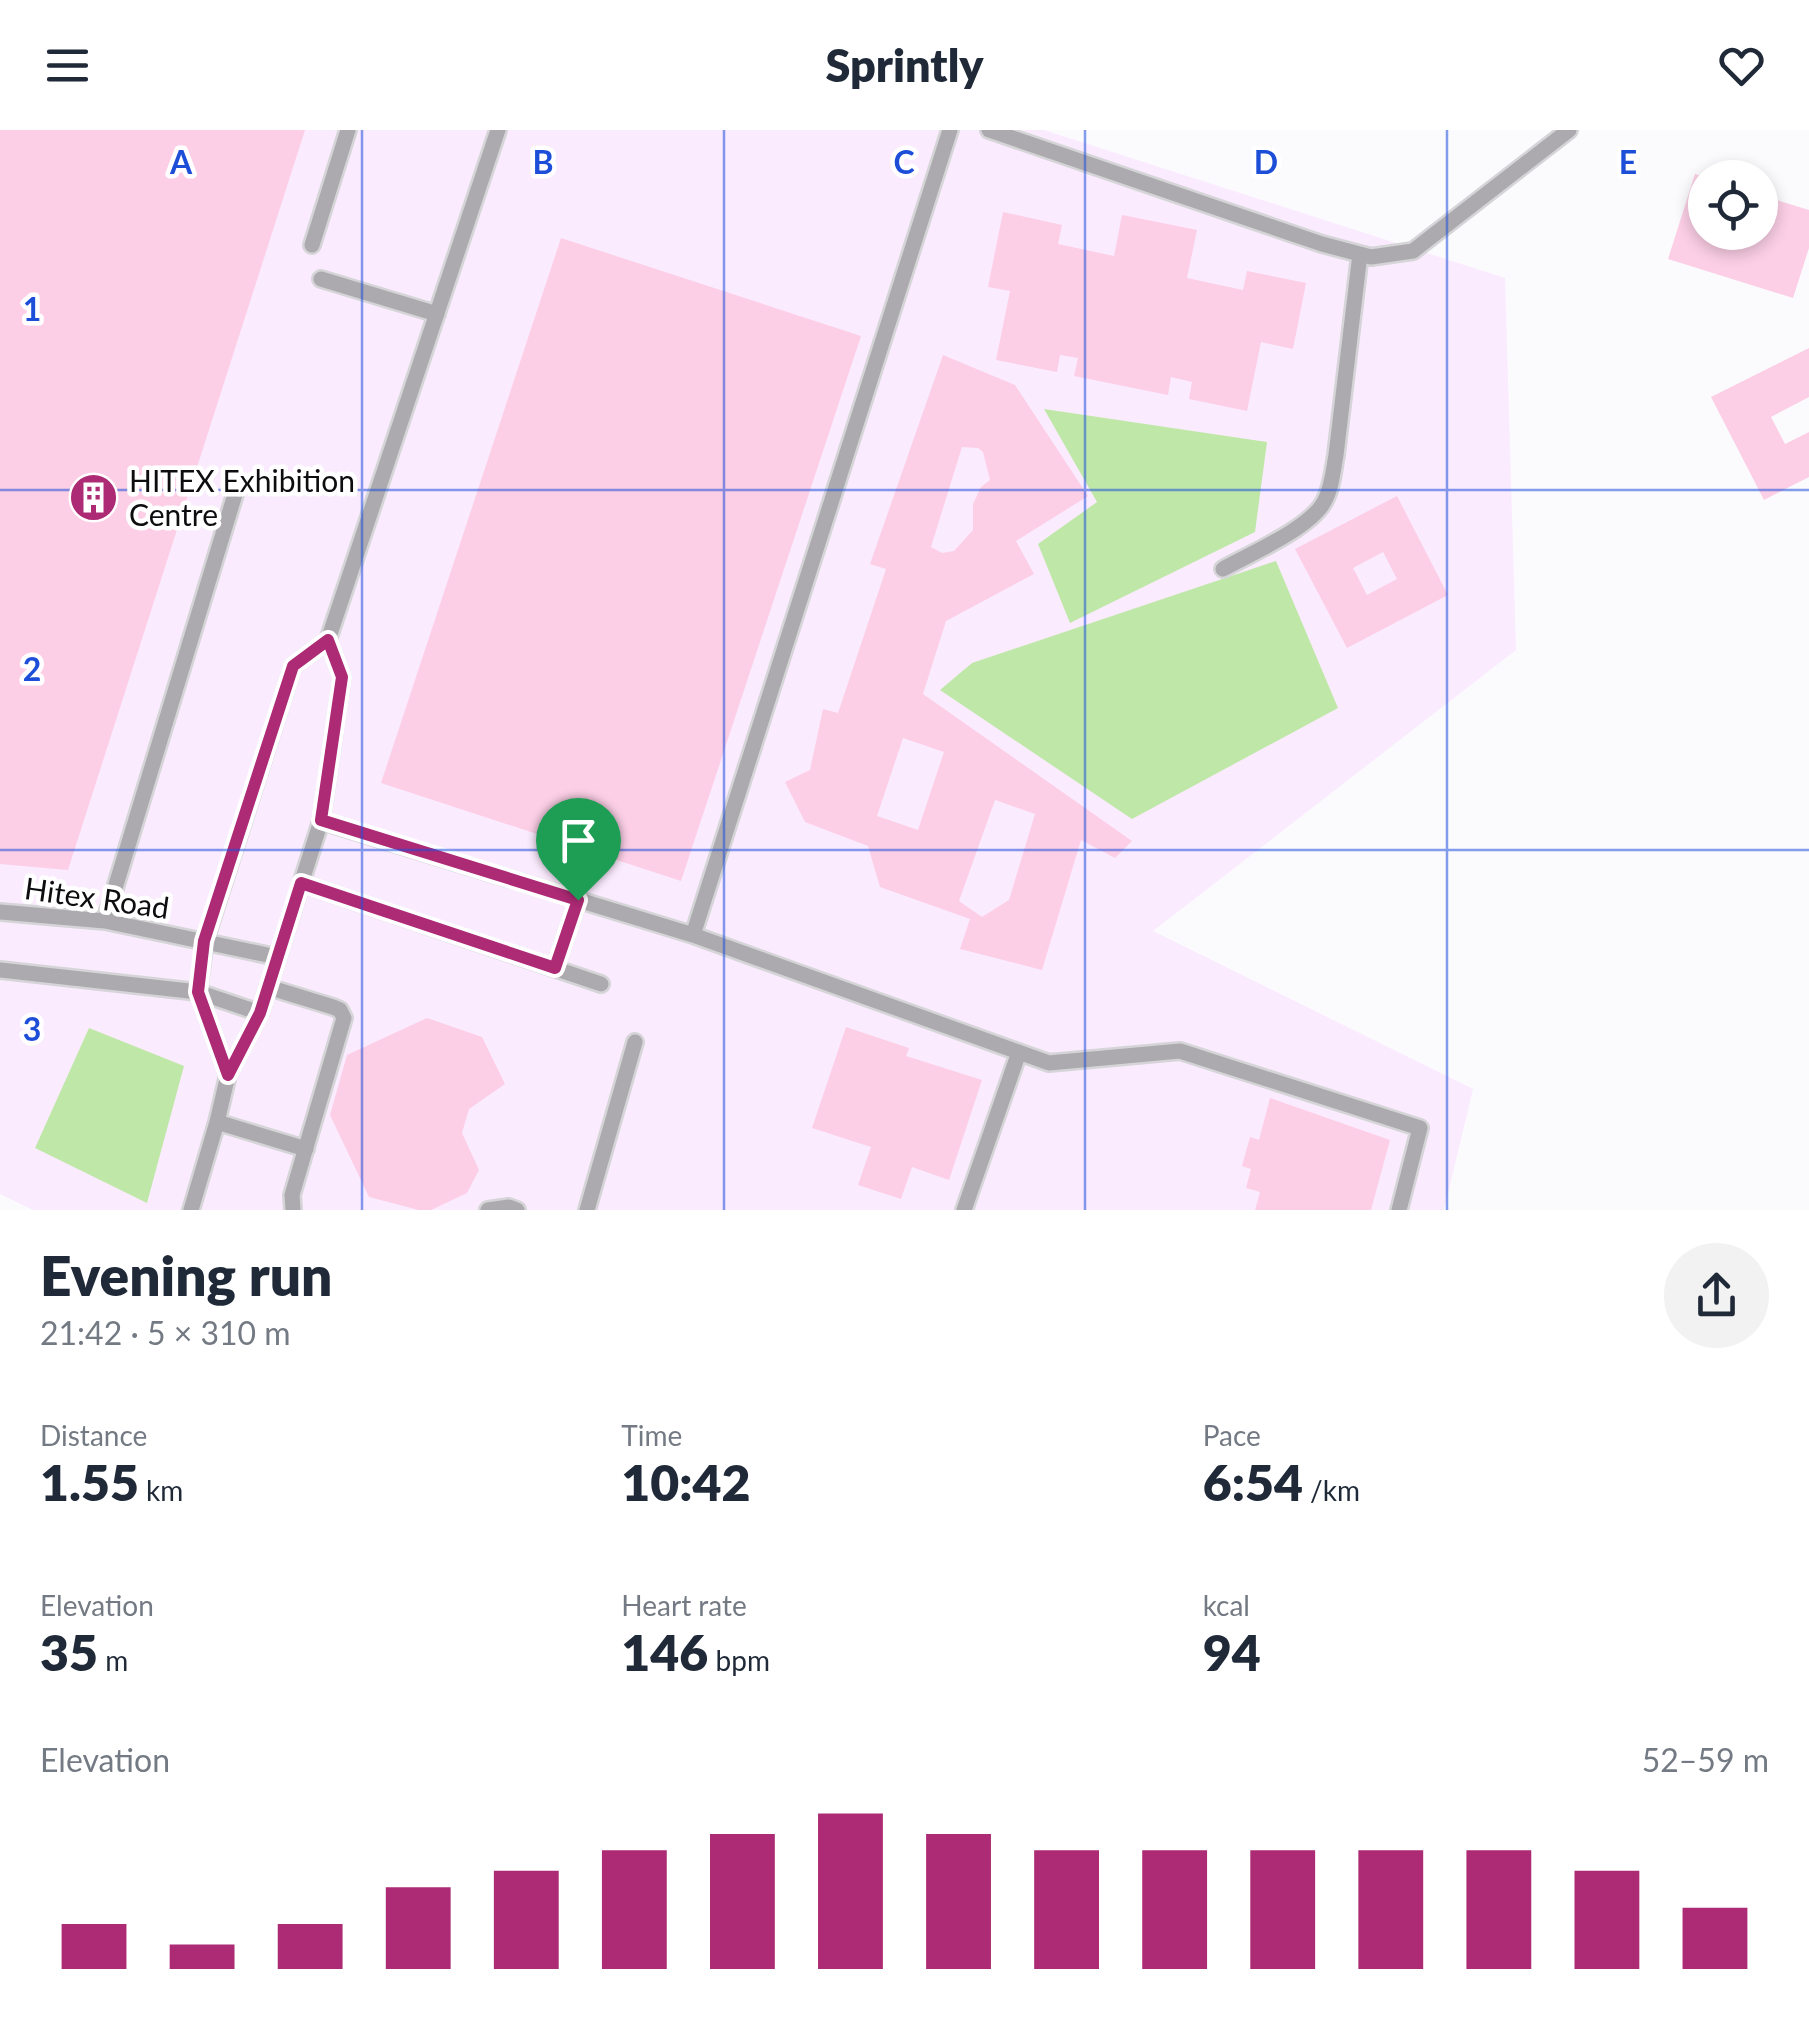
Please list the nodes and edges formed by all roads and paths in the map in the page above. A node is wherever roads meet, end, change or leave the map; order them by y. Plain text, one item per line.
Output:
1 (348, 130) edge
2 (498, 130) edge
3 (950, 130) edge
4 (989, 130) edge
5 (1569, 130) edge
6 (312, 244) dead end
7 (1360, 254) junction
8 (321, 279) dead end
9 (437, 314) junction
10 (236, 491) dead end
11 (1223, 569) dead end
12 (328, 640) junction
13 (321, 820) junction
14 (301, 883) junction
15 (578, 900) junction
16 (0, 912) edge
17 (105, 921) junction
18 (693, 936) junction
19 (204, 941) junction
20 (277, 958) junction
21 (555, 968) junction
22 (0, 970) edge
23 (601, 984) dead end
24 (268, 987) junction
25 (198, 992) junction
26 (260, 1013) junction
27 (636, 1042) dead end
28 (1019, 1052) junction
29 (228, 1075) junction
30 (217, 1122) junction
31 (306, 1149) junction
32 (191, 1210) edge
33 (293, 1210) edge
34 (488, 1210) edge
35 (517, 1210) edge
36 (587, 1210) edge
37 (964, 1210) edge
38 (1399, 1210) edge

1 - 6 lane
2 - 9 lane
3 - 18 lane
4 - 7 lane
5 - 7 lane
7 - 11 lane
8 - 9 lane
9 - 12 lane
10 - 17 lane
12 - 13 lane
12 - 19 lane
13 - 14 lane
13 - 15 lane
14 - 20 lane
14 - 21 lane
15 - 18 lane
15 - 21 lane
16 - 17 lane, Hitex Road
17 - 19 lane, Hitex Road
18 - 28 lane
19 - 20 lane, Hitex Road
19 - 25 lane
20 - 24 lane
21 - 23 lane
22 - 25 lane
24 - 26 lane
24 - 31 lane
25 - 26 lane
25 - 29 lane
26 - 29 lane
27 - 36 lane
28 - 37 lane
28 - 38 lane
29 - 30 lane
30 - 31 lane
30 - 32 lane
31 - 33 lane
34 - 35 lane

